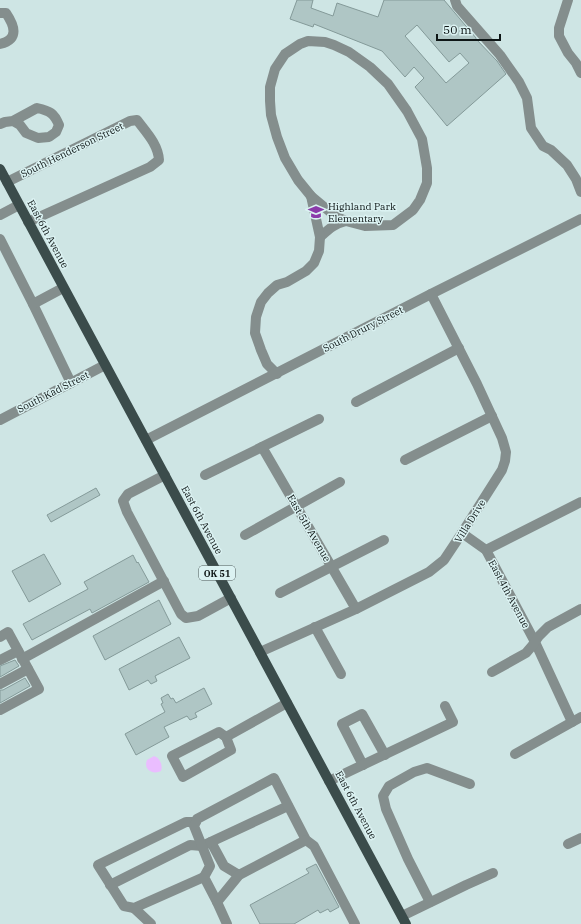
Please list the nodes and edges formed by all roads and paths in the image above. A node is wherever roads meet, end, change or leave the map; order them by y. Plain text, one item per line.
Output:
1 (455, 0) edge
2 (568, 0) edge
3 (0, 13) edge
4 (0, 44) edge
5 (581, 73) edge
6 (13, 121) dead end
7 (0, 124) edge
8 (0, 168) edge
9 (7, 182) junction
10 (581, 192) edge
11 (311, 196) junction
12 (19, 205) junction
13 (0, 215) edge
14 (581, 219) edge
15 (346, 221) junction
16 (28, 222) junction
17 (320, 236) junction
18 (0, 239) edge
19 (63, 288) junction
20 (431, 294) junction
21 (33, 304) junction
22 (458, 348) junction
23 (105, 365) junction
24 (277, 374) junction
25 (71, 383) junction
26 (356, 402) dead end
27 (492, 416) junction
28 (319, 419) dead end
29 (0, 420) edge
30 (146, 440) junction
31 (262, 447) junction
32 (405, 460) dead end
33 (205, 475) dead end
34 (165, 476) junction
35 (340, 482) dead end
36 (581, 502) edge
37 (296, 506) junction
38 (462, 533) junction
39 (245, 535) dead end
40 (384, 540) dead end
41 (486, 550) junction
42 (331, 567) junction
43 (164, 581) junction
44 (280, 593) dead end
45 (231, 598) junction
46 (356, 609) junction
47 (581, 609) edge
48 (315, 627) junction
49 (0, 637) edge
50 (535, 642) junction
51 (260, 652) junction
52 (20, 655) junction
53 (0, 660) edge
54 (28, 669) junction
55 (492, 672) dead end
56 (341, 674) dead end
57 (0, 684) edge
58 (287, 703) junction
59 (445, 706) dead end
60 (0, 710) edge
61 (577, 719) edge
62 (226, 737) junction
63 (514, 754) dead end
64 (384, 755) junction
65 (363, 765) junction
66 (329, 781) junction
67 (470, 784) dead end
68 (288, 806) junction
69 (196, 822) junction
70 (581, 838) edge
71 (306, 840) junction
72 (212, 842) junction
73 (568, 844) dead end
74 (202, 846) junction
75 (493, 873) dead end
76 (239, 875) junction
77 (204, 877) junction
78 (110, 885) junction
79 (217, 902) junction
80 (430, 902) junction
81 (134, 908) junction
82 (404, 920) edge
83 (151, 924) edge
84 (227, 924) edge
85 (355, 924) edge

1 - 10 street
2 - 5 street
3 - 4 street
6 - 7 street
8 - 9 main road, East 6th Avenue / OK 51
9 - 12 main road, East 6th Avenue / OK 51
9 - 16 street, South Henderson Street
11 - 15 street
11 - 15 street
11 - 17 street
12 - 13 street
12 - 16 main road, East 6th Avenue / OK 51
14 - 20 street, South Drury Street
15 - 17 street
16 - 19 main road, East 6th Avenue / OK 51
17 - 24 street
18 - 21 street
19 - 21 street
19 - 23 main road, East 6th Avenue / OK 51
20 - 22 street, Villa Drive
20 - 24 street, South Drury Street
21 - 25 street
22 - 26 street
22 - 27 street, Villa Drive
23 - 25 street, South Kad Street
23 - 30 main road, East 6th Avenue / OK 51
24 - 30 street, South Drury Street
25 - 29 street, South Kad Street
27 - 32 street
27 - 38 street, Villa Drive
28 - 31 street
30 - 34 main road, East 6th Avenue / OK 51
31 - 33 street
31 - 37 street, East 5th Avenue
34 - 43 street
34 - 45 main road, East 6th Avenue / OK 51
35 - 37 street
36 - 41 street
37 - 39 street
37 - 42 street, East 5th Avenue
38 - 41 street, East 4th Avenue
38 - 46 street, Villa Drive
40 - 42 street
41 - 50 street, East 4th Avenue
42 - 44 street
42 - 46 street, East 5th Avenue
43 - 45 street
43 - 52 street
45 - 51 main road, East 6th Avenue / OK 51
46 - 48 street, Villa Drive
47 - 50 street
48 - 51 street, Villa Drive
48 - 56 street
49 - 52 street
50 - 55 street
50 - 61 street, East 4th Avenue
51 - 58 main road, East 6th Avenue / OK 51
52 - 53 street
52 - 54 street
54 - 57 street
54 - 60 street
58 - 62 street
58 - 66 main road, East 6th Avenue / OK 51
59 - 64 street
61 - 63 street
62 - 62 street
64 - 65 street
64 - 65 street
65 - 66 street
66 - 82 main road, East 6th Avenue / OK 51
67 - 80 street
68 - 69 street
68 - 71 street
68 - 72 street
69 - 74 street
69 - 78 street
70 - 73 street
71 - 76 street
71 - 85 street
72 - 74 street
72 - 76 street
74 - 77 street
74 - 78 street
75 - 80 street
76 - 79 street
77 - 79 street
77 - 81 street
78 - 81 street
79 - 84 street
80 - 82 street
81 - 83 street

